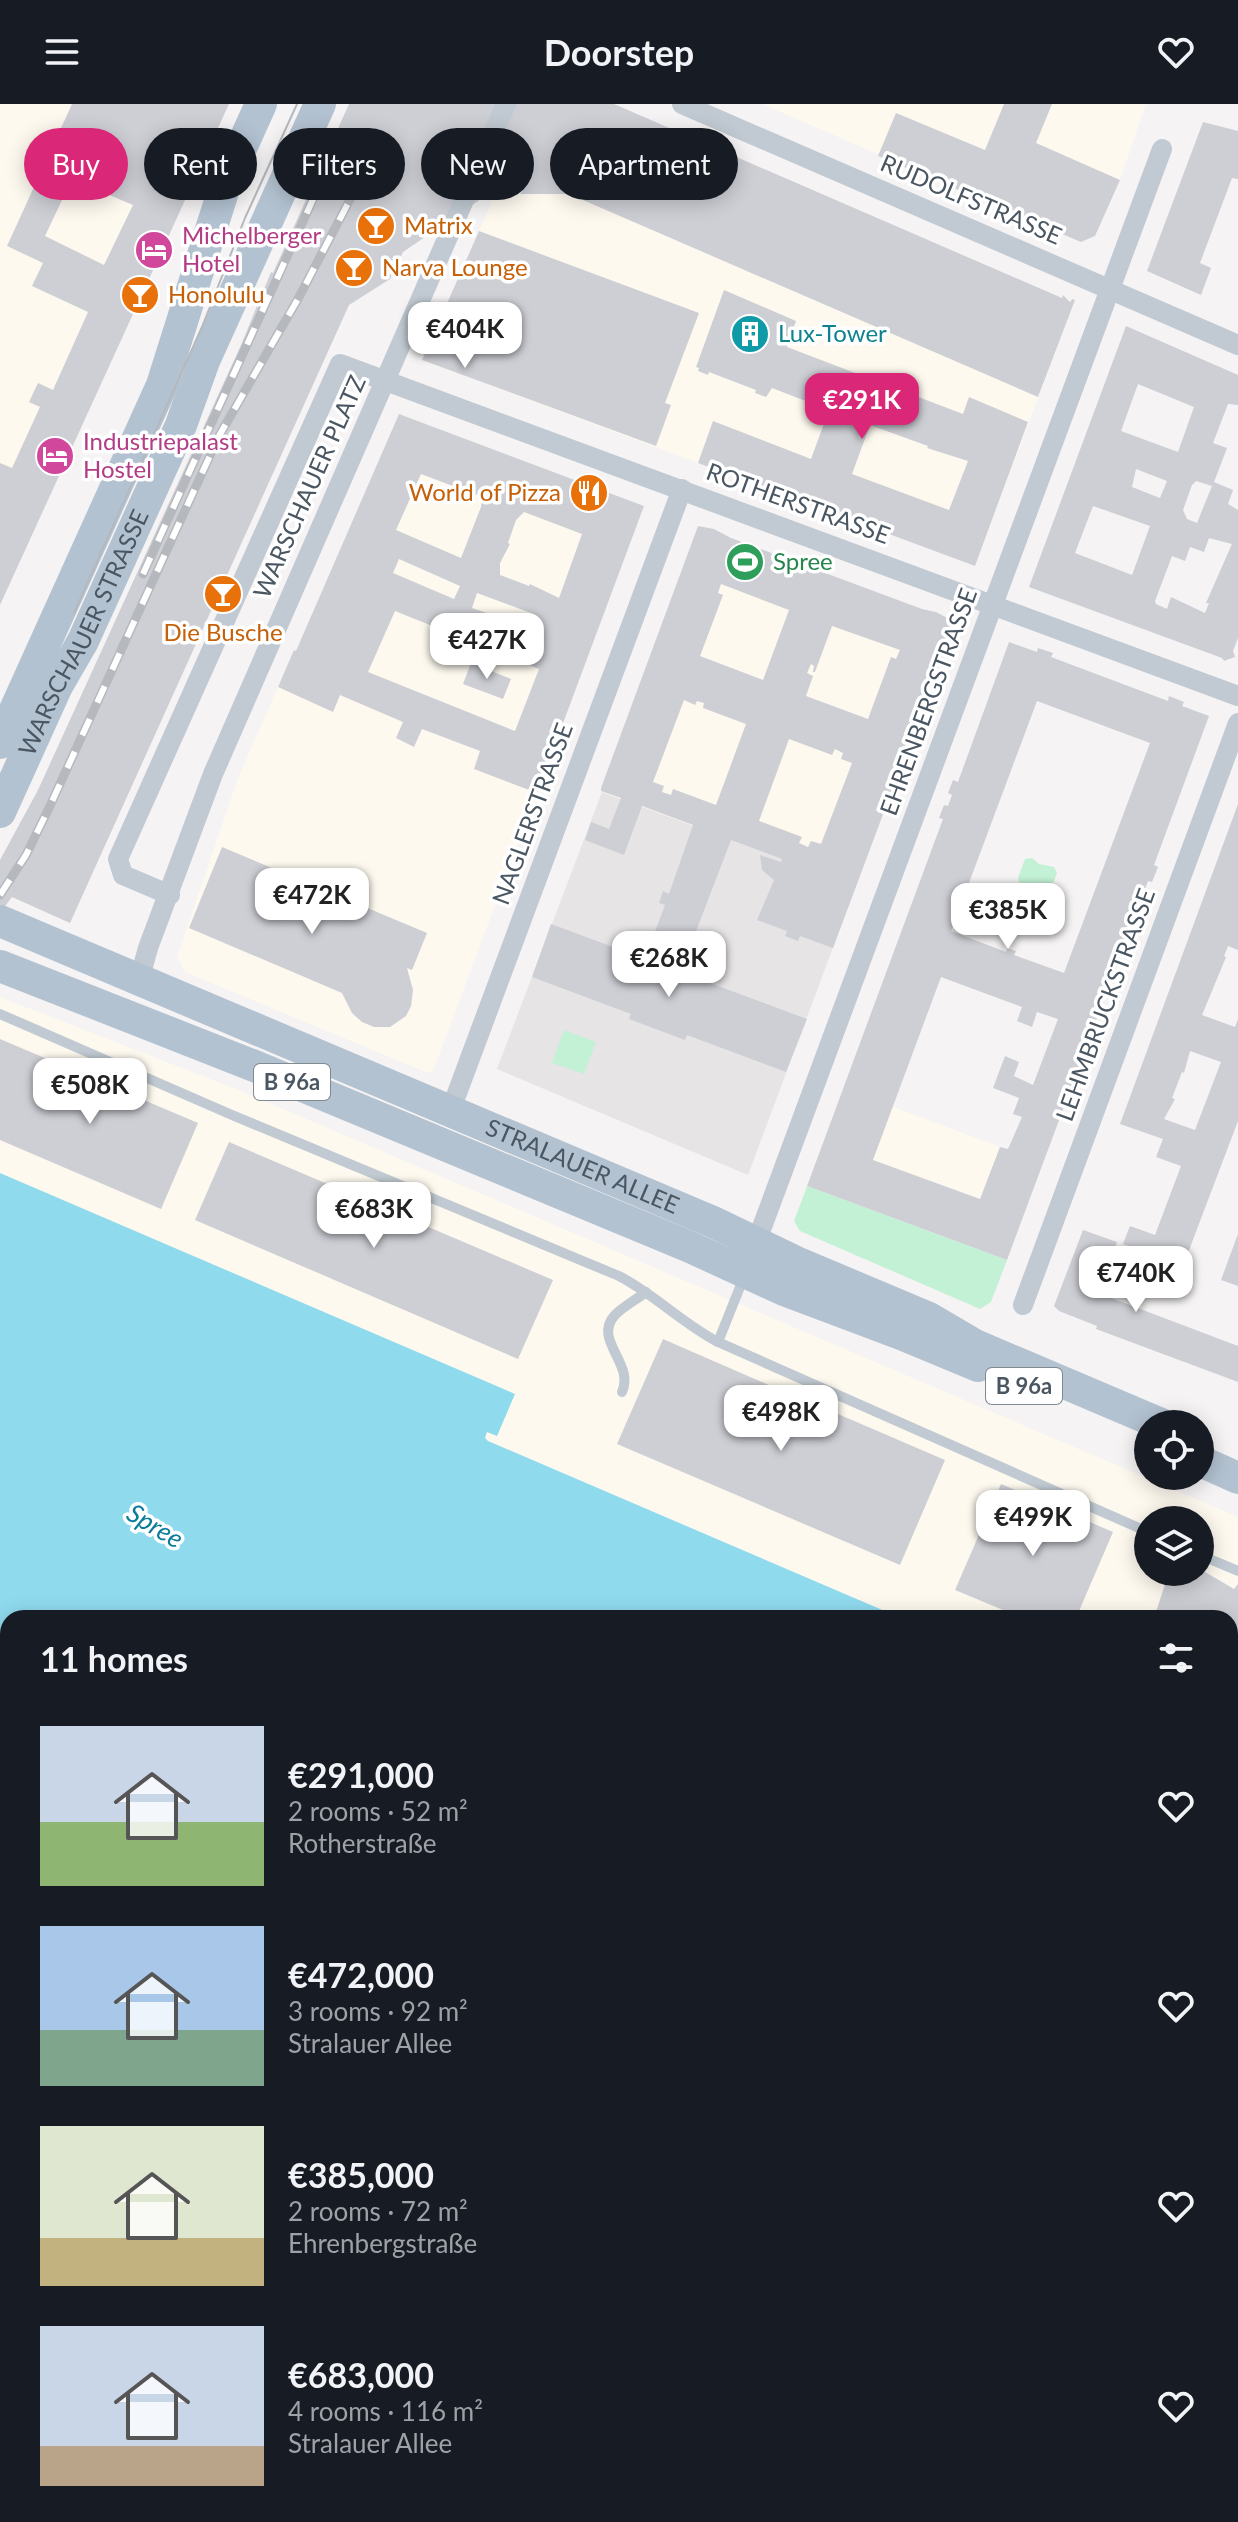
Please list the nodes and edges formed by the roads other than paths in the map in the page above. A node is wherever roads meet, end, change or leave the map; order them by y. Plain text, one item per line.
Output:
1 (261, 104) edge
2 (320, 104) edge
3 (506, 104) edge
4 (682, 104) edge
5 (1162, 149) dead end
6 (1110, 288) junction
7 (1238, 345) edge
8 (340, 364) joint
9 (386, 379) junction
10 (682, 489) junction
11 (992, 604) junction
12 (68, 634) junction
13 (1238, 696) edge
14 (1238, 723) edge
15 (0, 743) edge
16 (0, 812) edge
17 (170, 895) junction
18 (0, 921) edge
19 (0, 966) edge
20 (139, 981) junction
21 (0, 1014) edge
22 (450, 1112) junction
23 (757, 1242) junction
24 (746, 1273) junction
25 (646, 1292) junction
26 (1023, 1305) dead end
27 (718, 1342) junction
28 (622, 1392) dead end
29 (1134, 1413) edge
30 (1134, 1433) edge
31 (1214, 1447) edge
32 (1238, 1457) edge
33 (1214, 1467) edge
34 (1238, 1478) edge
35 (1134, 1526) edge
36 (1214, 1561) edge
37 (1238, 1571) edge

1 - 12 main road, WARSCHAUER STRASSE
2 - 12 main road, WARSCHAUER STRASSE
3 - 9 street, WARSCHAUER PLATZ
4 - 6 street, RUDOLFSTRASSE
5 - 6 street, EHRENBERGSTRASSE
6 - 7 street, RUDOLFSTRASSE
6 - 11 street, EHRENBERGSTRASSE
8 - 9 street, ROTHERSTRASSE
8 - 17 street, WARSCHAUER PLATZ
9 - 10 street, ROTHERSTRASSE
9 - 17 street, WARSCHAUER PLATZ
10 - 11 street, ROTHERSTRASSE
10 - 22 street, NAGLERSTRASSE
11 - 13 street, ROTHERSTRASSE
11 - 23 street, EHRENBERGSTRASSE
12 - 15 main road, WARSCHAUER STRASSE
12 - 16 main road, WARSCHAUER STRASSE
14 - 26 street, LEHMBRUCKSTRASSE
17 - 20 street, WARSCHAUER PLATZ
18 - 20 main road, STRALAUER ALLEE / B 96a
19 - 24 main road, STRALAUER ALLEE / B 96a
20 - 22 main road, STRALAUER ALLEE / B 96a
21 - 25 lane
22 - 23 main road, STRALAUER ALLEE / B 96a
23 - 24 street, EHRENBERGSTRASSE
23 - 29 main road, STRALAUER ALLEE / B 96a
24 - 27 lane
24 - 30 main road, STRALAUER ALLEE / B 96a
25 - 27 lane
25 - 28 lane
27 - 35 lane
31 - 32 main road
33 - 34 main road
36 - 37 lane

